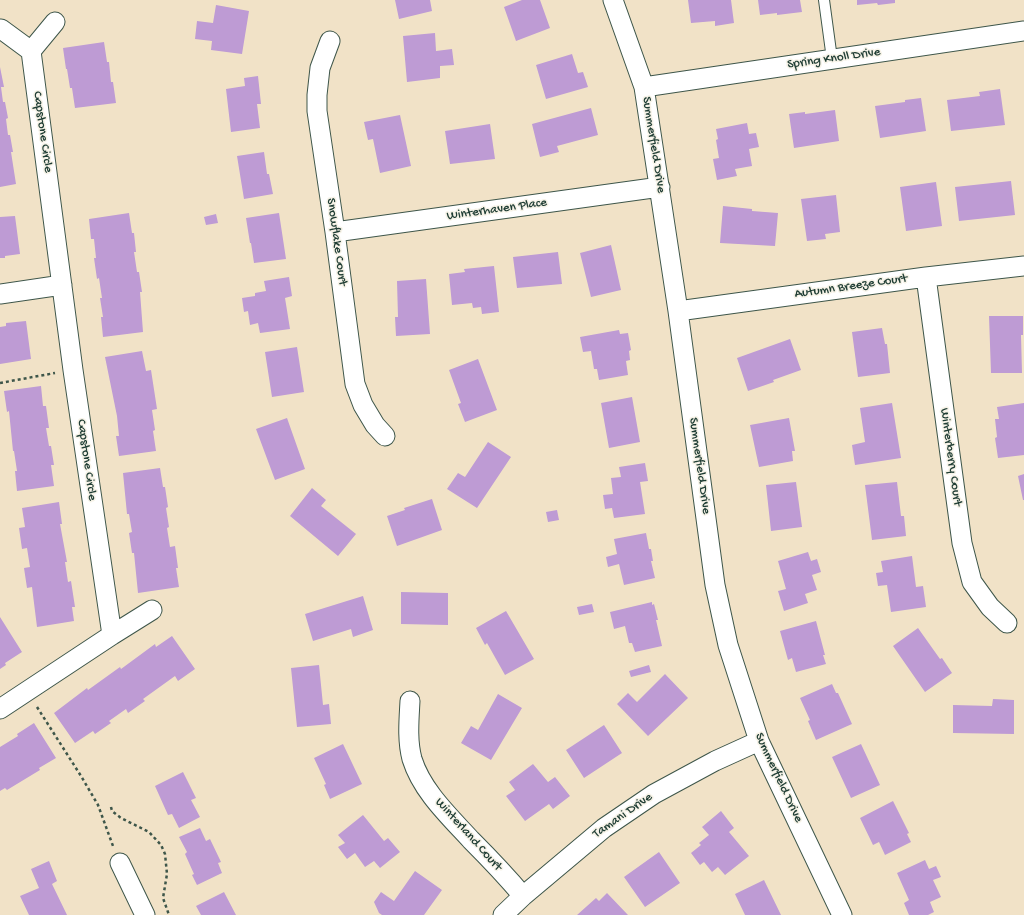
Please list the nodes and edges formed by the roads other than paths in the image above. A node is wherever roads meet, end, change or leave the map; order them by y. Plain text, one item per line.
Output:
1 (613, 0) edge
2 (824, 0) edge
3 (55, 22) dead end
4 (1, 29) edge
5 (1024, 31) edge
6 (330, 41) dead end
7 (32, 51) junction
8 (832, 59) junction
9 (644, 87) junction
10 (660, 187) junction
11 (335, 232) junction
12 (1024, 266) edge
13 (926, 277) junction
14 (62, 285) junction
15 (0, 294) edge
16 (678, 311) junction
17 (385, 436) dead end
18 (152, 610) dead end
19 (1007, 623) dead end
20 (112, 635) junction
21 (410, 701) dead end
22 (0, 709) edge
23 (759, 741) junction
24 (120, 863) road end
25 (523, 896) junction
26 (145, 915) edge
27 (503, 915) edge
28 (842, 915) edge

1 - 9 street, Summerfield Drive
2 - 8 lane
3 - 7 street
4 - 7 street
5 - 8 street, Spring Knoll Drive
6 - 11 street, Snowflake Court
7 - 14 street, Capstone Circle
8 - 9 street, Spring Knoll Drive
9 - 10 street, Summerfield Drive
10 - 11 street, Winterhaven Place
10 - 16 street, Summerfield Drive
11 - 17 street, Snowflake Court
12 - 13 street, Autumn Breeze Court
13 - 16 street, Autumn Breeze Court
13 - 19 street, Winterberry Court
14 - 15 street
14 - 20 street, Capstone Circle
16 - 23 street, Summerfield Drive
18 - 20 street
20 - 22 street
21 - 25 street, Winterland Court
23 - 25 street, Tamani Drive
23 - 28 street, Summerfield Drive
24 - 26 street
25 - 27 street, Tamani Drive

